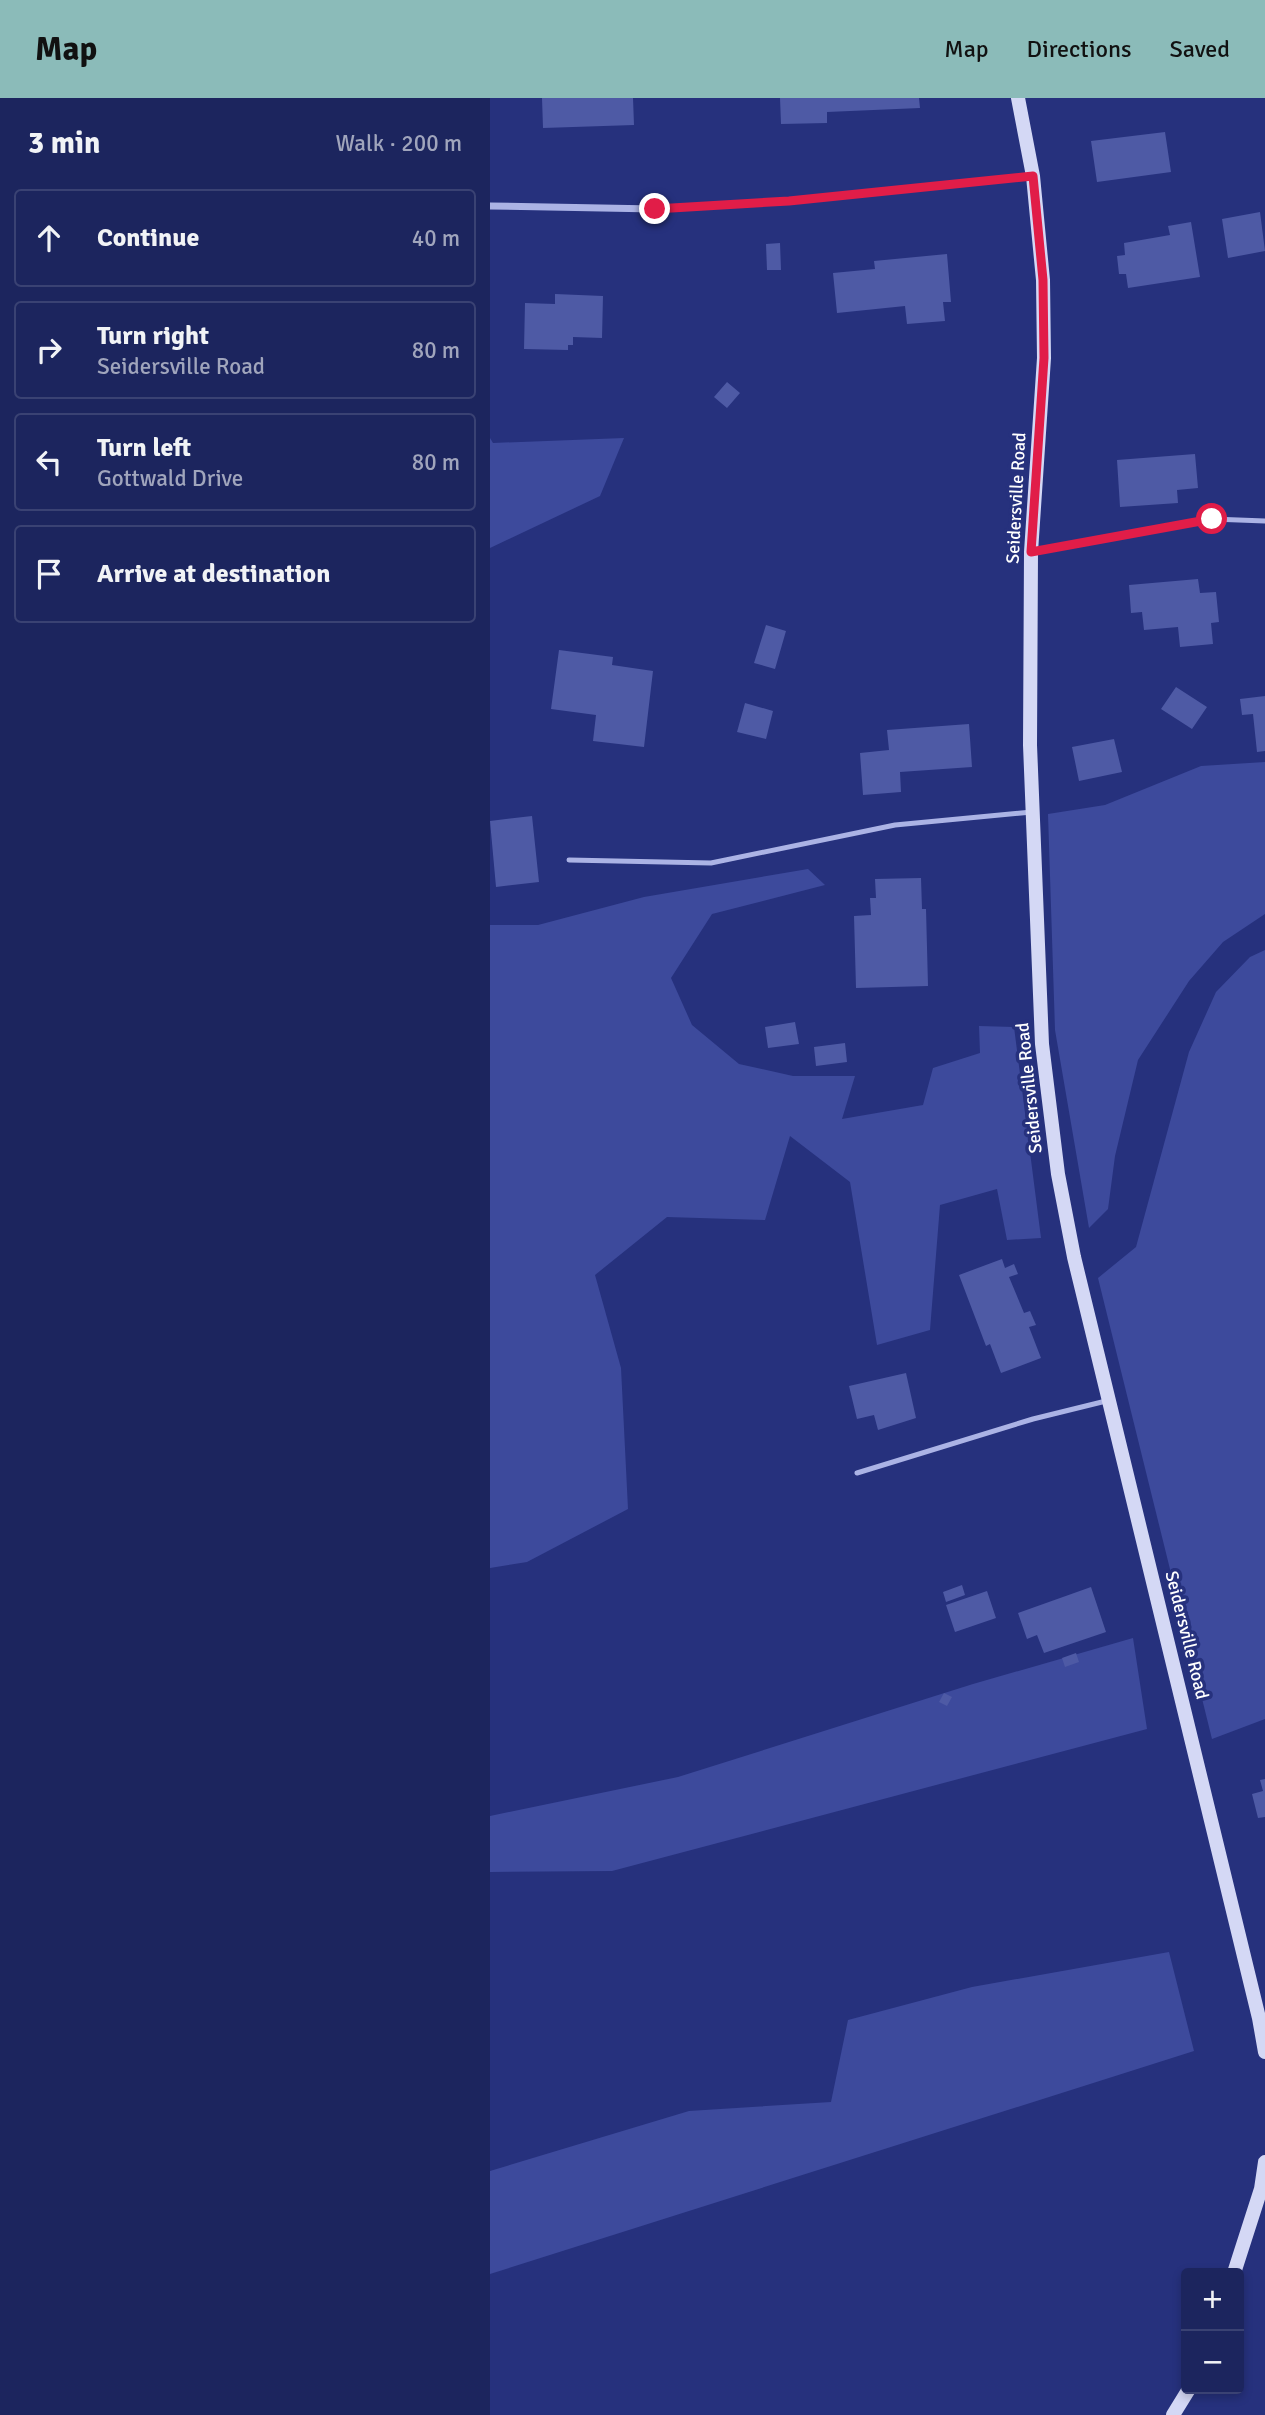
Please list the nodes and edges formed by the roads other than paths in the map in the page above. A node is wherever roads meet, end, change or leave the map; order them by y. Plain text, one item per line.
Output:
1 (1018, 98) edge
2 (1033, 176) junction
3 (490, 206) edge
4 (1265, 521) edge
5 (1031, 552) junction
6 (1032, 812) junction
7 (569, 860) dead end
8 (1110, 1400) junction
9 (857, 1473) dead end
10 (1265, 2052) edge
11 (1265, 2162) edge
12 (1236, 2268) edge
13 (1186, 2394) edge
14 (1173, 2415) edge

1 - 2 street, Seidersville Road
2 - 3 street
2 - 5 street, Seidersville Road
4 - 5 lane
5 - 6 street, Seidersville Road
6 - 7 lane
6 - 8 street, Seidersville Road
8 - 9 lane
8 - 10 street, Seidersville Road
11 - 12 street
13 - 14 street

